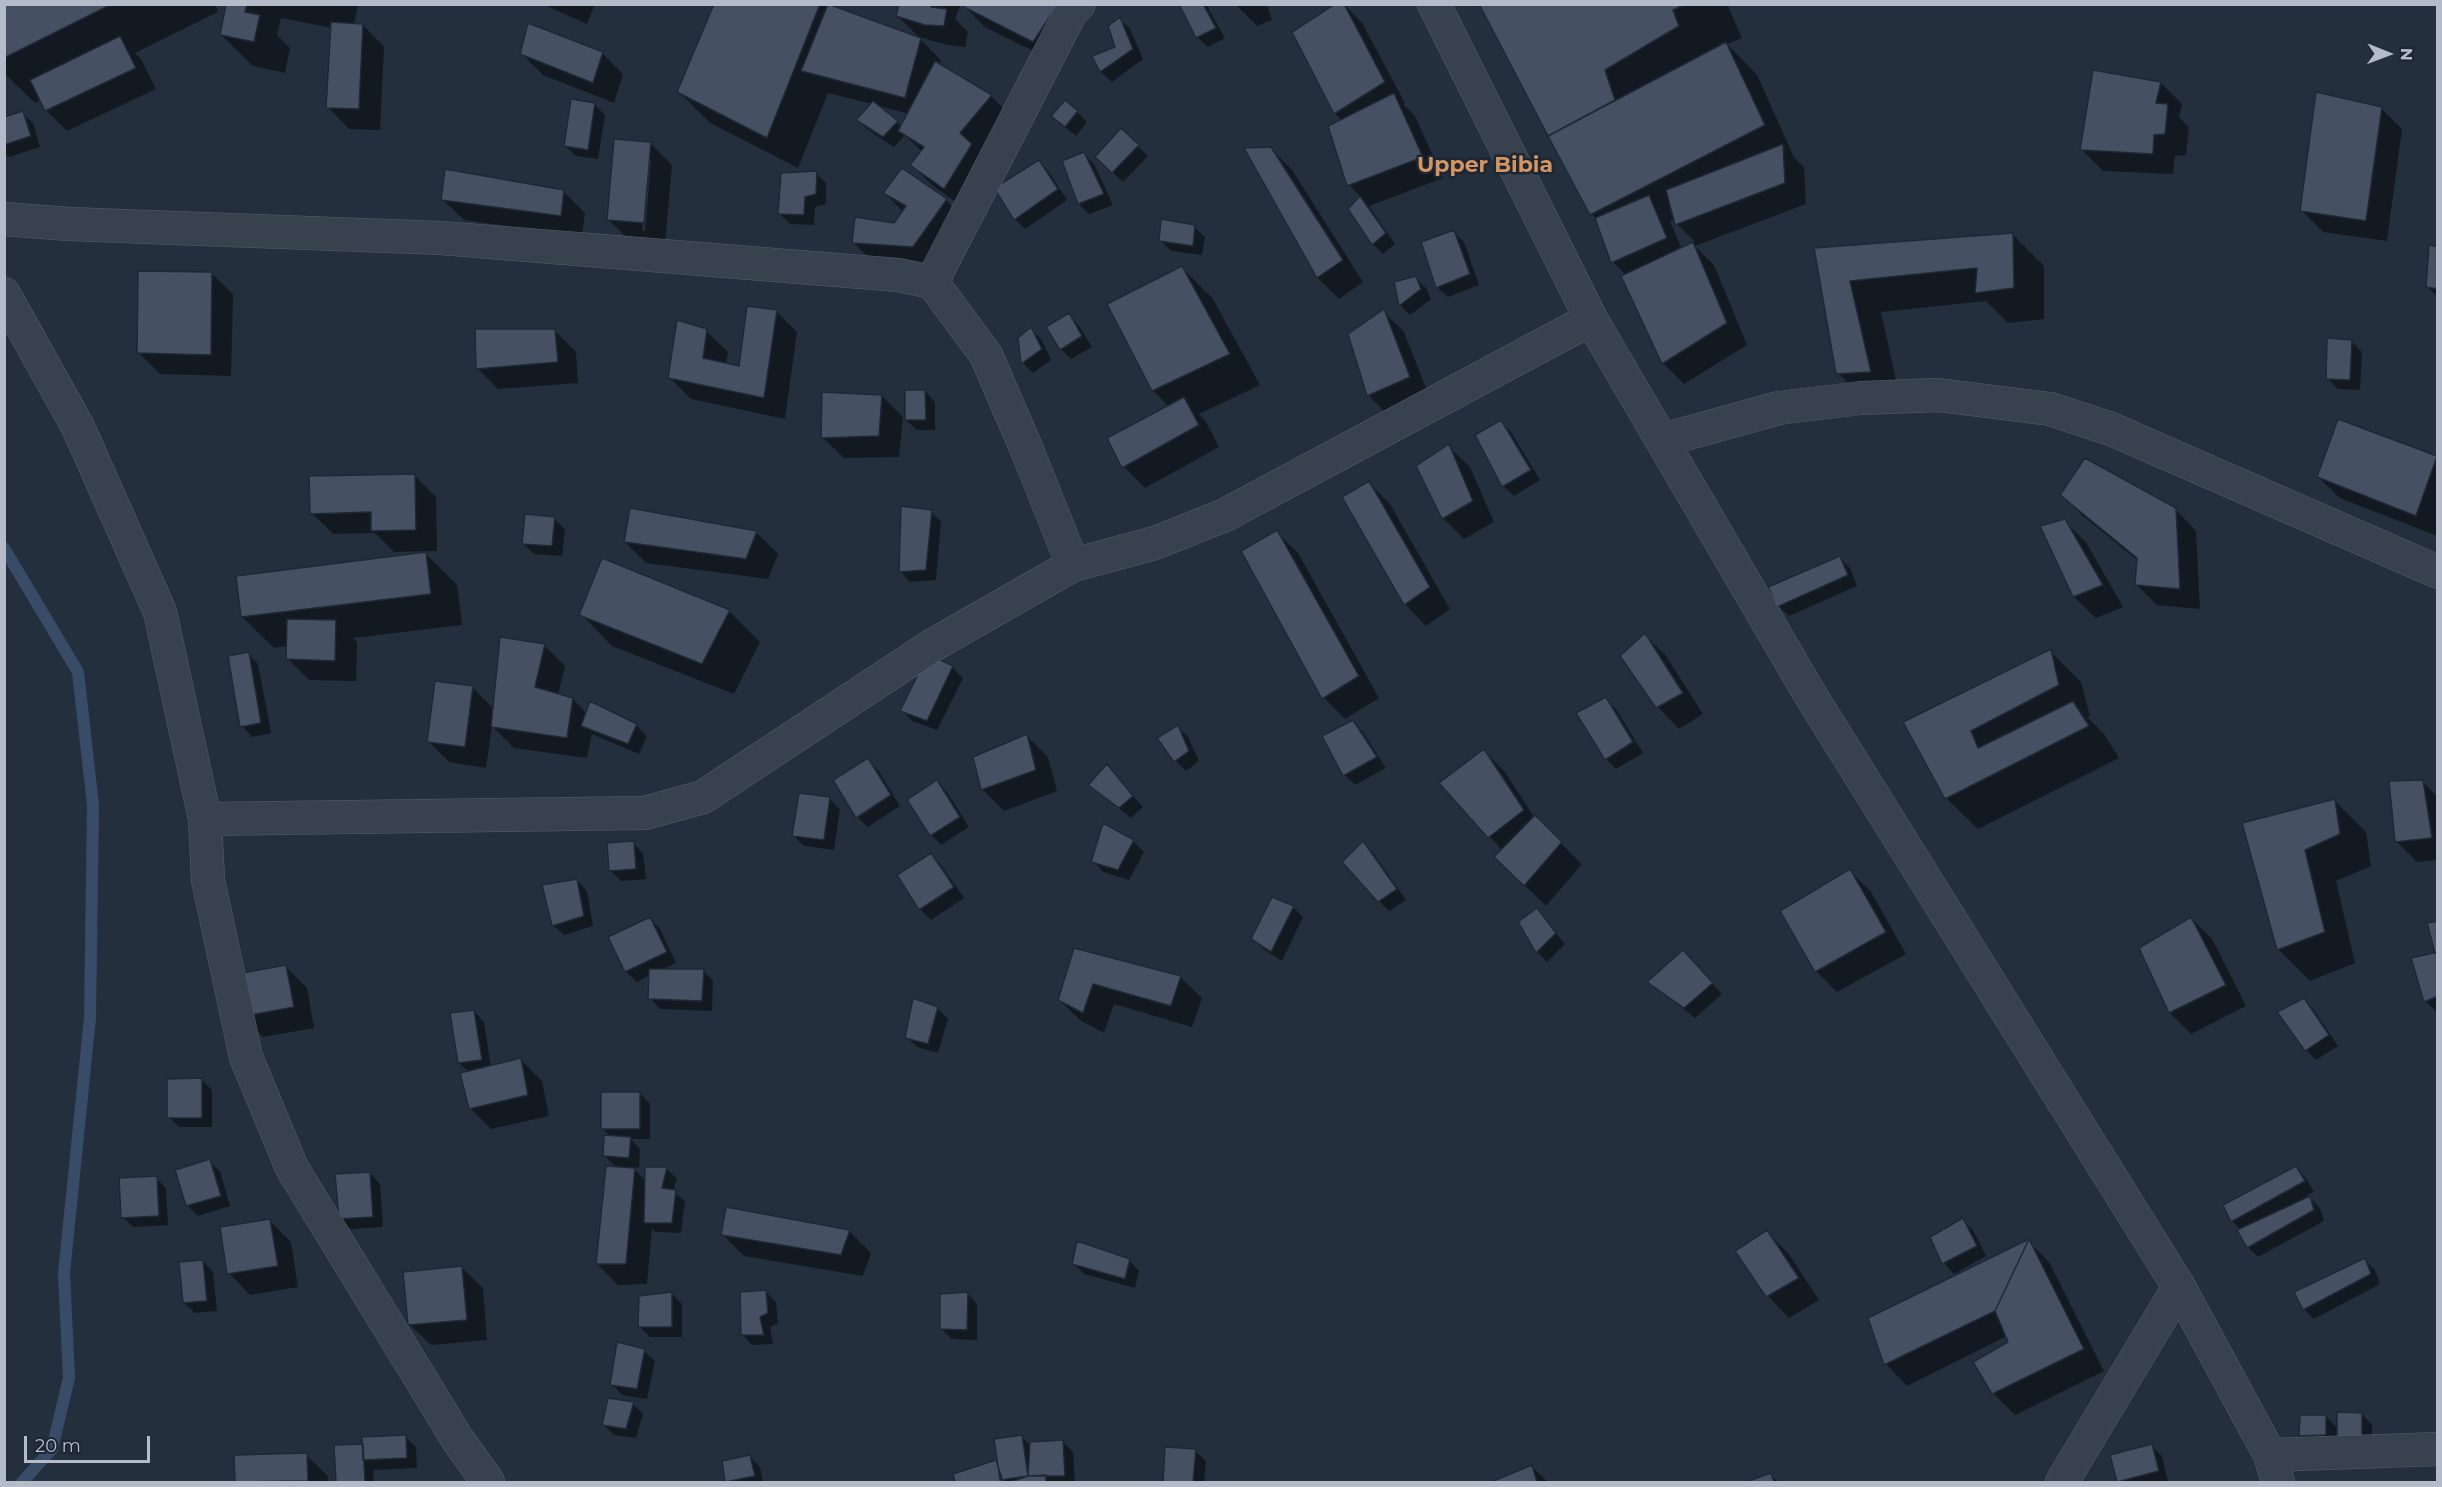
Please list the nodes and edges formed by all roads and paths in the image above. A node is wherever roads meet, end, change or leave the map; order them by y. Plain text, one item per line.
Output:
1 (1079, 4) edge
2 (1434, 4) edge
3 (4, 219) edge
4 (932, 282) junction
5 (4, 294) edge
6 (1591, 319) junction
7 (1663, 440) junction
8 (1074, 565) junction
9 (2438, 572) edge
10 (205, 819) junction
11 (2179, 1287) junction
12 (2438, 1449) edge
13 (2274, 1469) edge
14 (488, 1482) edge
15 (2062, 1482) edge

1 - 4 street
2 - 6 street
3 - 4 street
4 - 8 street
5 - 10 street
6 - 7 street
6 - 8 street
7 - 9 street
7 - 11 street
8 - 10 street
10 - 14 street
11 - 13 street
11 - 15 street
12 - 13 street

